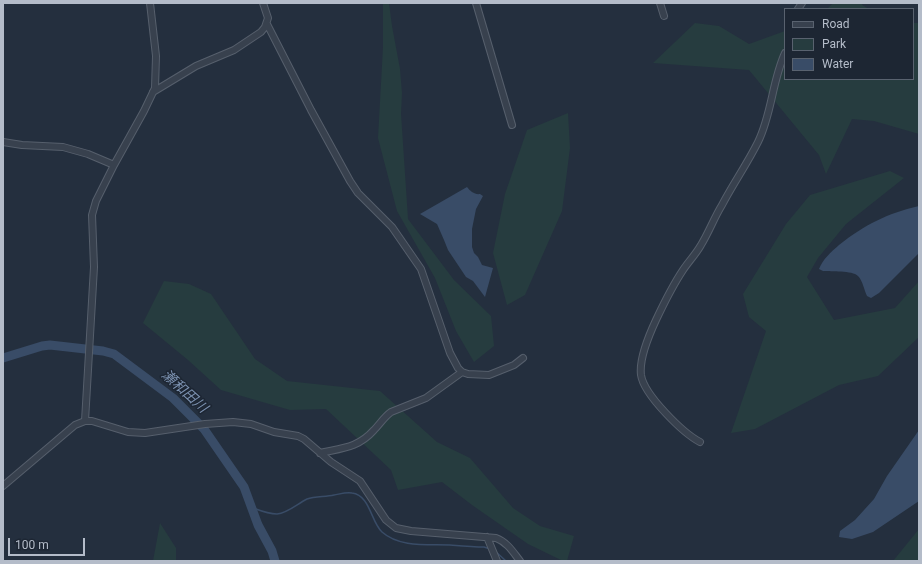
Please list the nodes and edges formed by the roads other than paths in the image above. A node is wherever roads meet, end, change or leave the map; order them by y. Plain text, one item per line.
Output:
1 (150, 3) edge
2 (263, 3) edge
3 (476, 3) edge
4 (660, 3) edge
5 (664, 16) dead end
6 (267, 24) junction
7 (784, 55) edge
8 (153, 92) junction
9 (512, 125) dead end
10 (3, 142) edge
11 (114, 165) junction
12 (523, 358) dead end
13 (462, 372) junction
14 (85, 421) junction
15 (700, 442) dead end
16 (320, 453) junction
17 (3, 486) edge
18 (487, 537) junction
19 (498, 561) edge
20 (520, 561) edge

1 - 8 street
2 - 6 street
3 - 9 street
4 - 5 street
6 - 8 street
6 - 13 street
7 - 15 street
8 - 11 street
10 - 11 street
11 - 14 street
12 - 13 street
13 - 16 street
14 - 16 street
14 - 17 street
16 - 18 street
18 - 19 street
18 - 20 street

